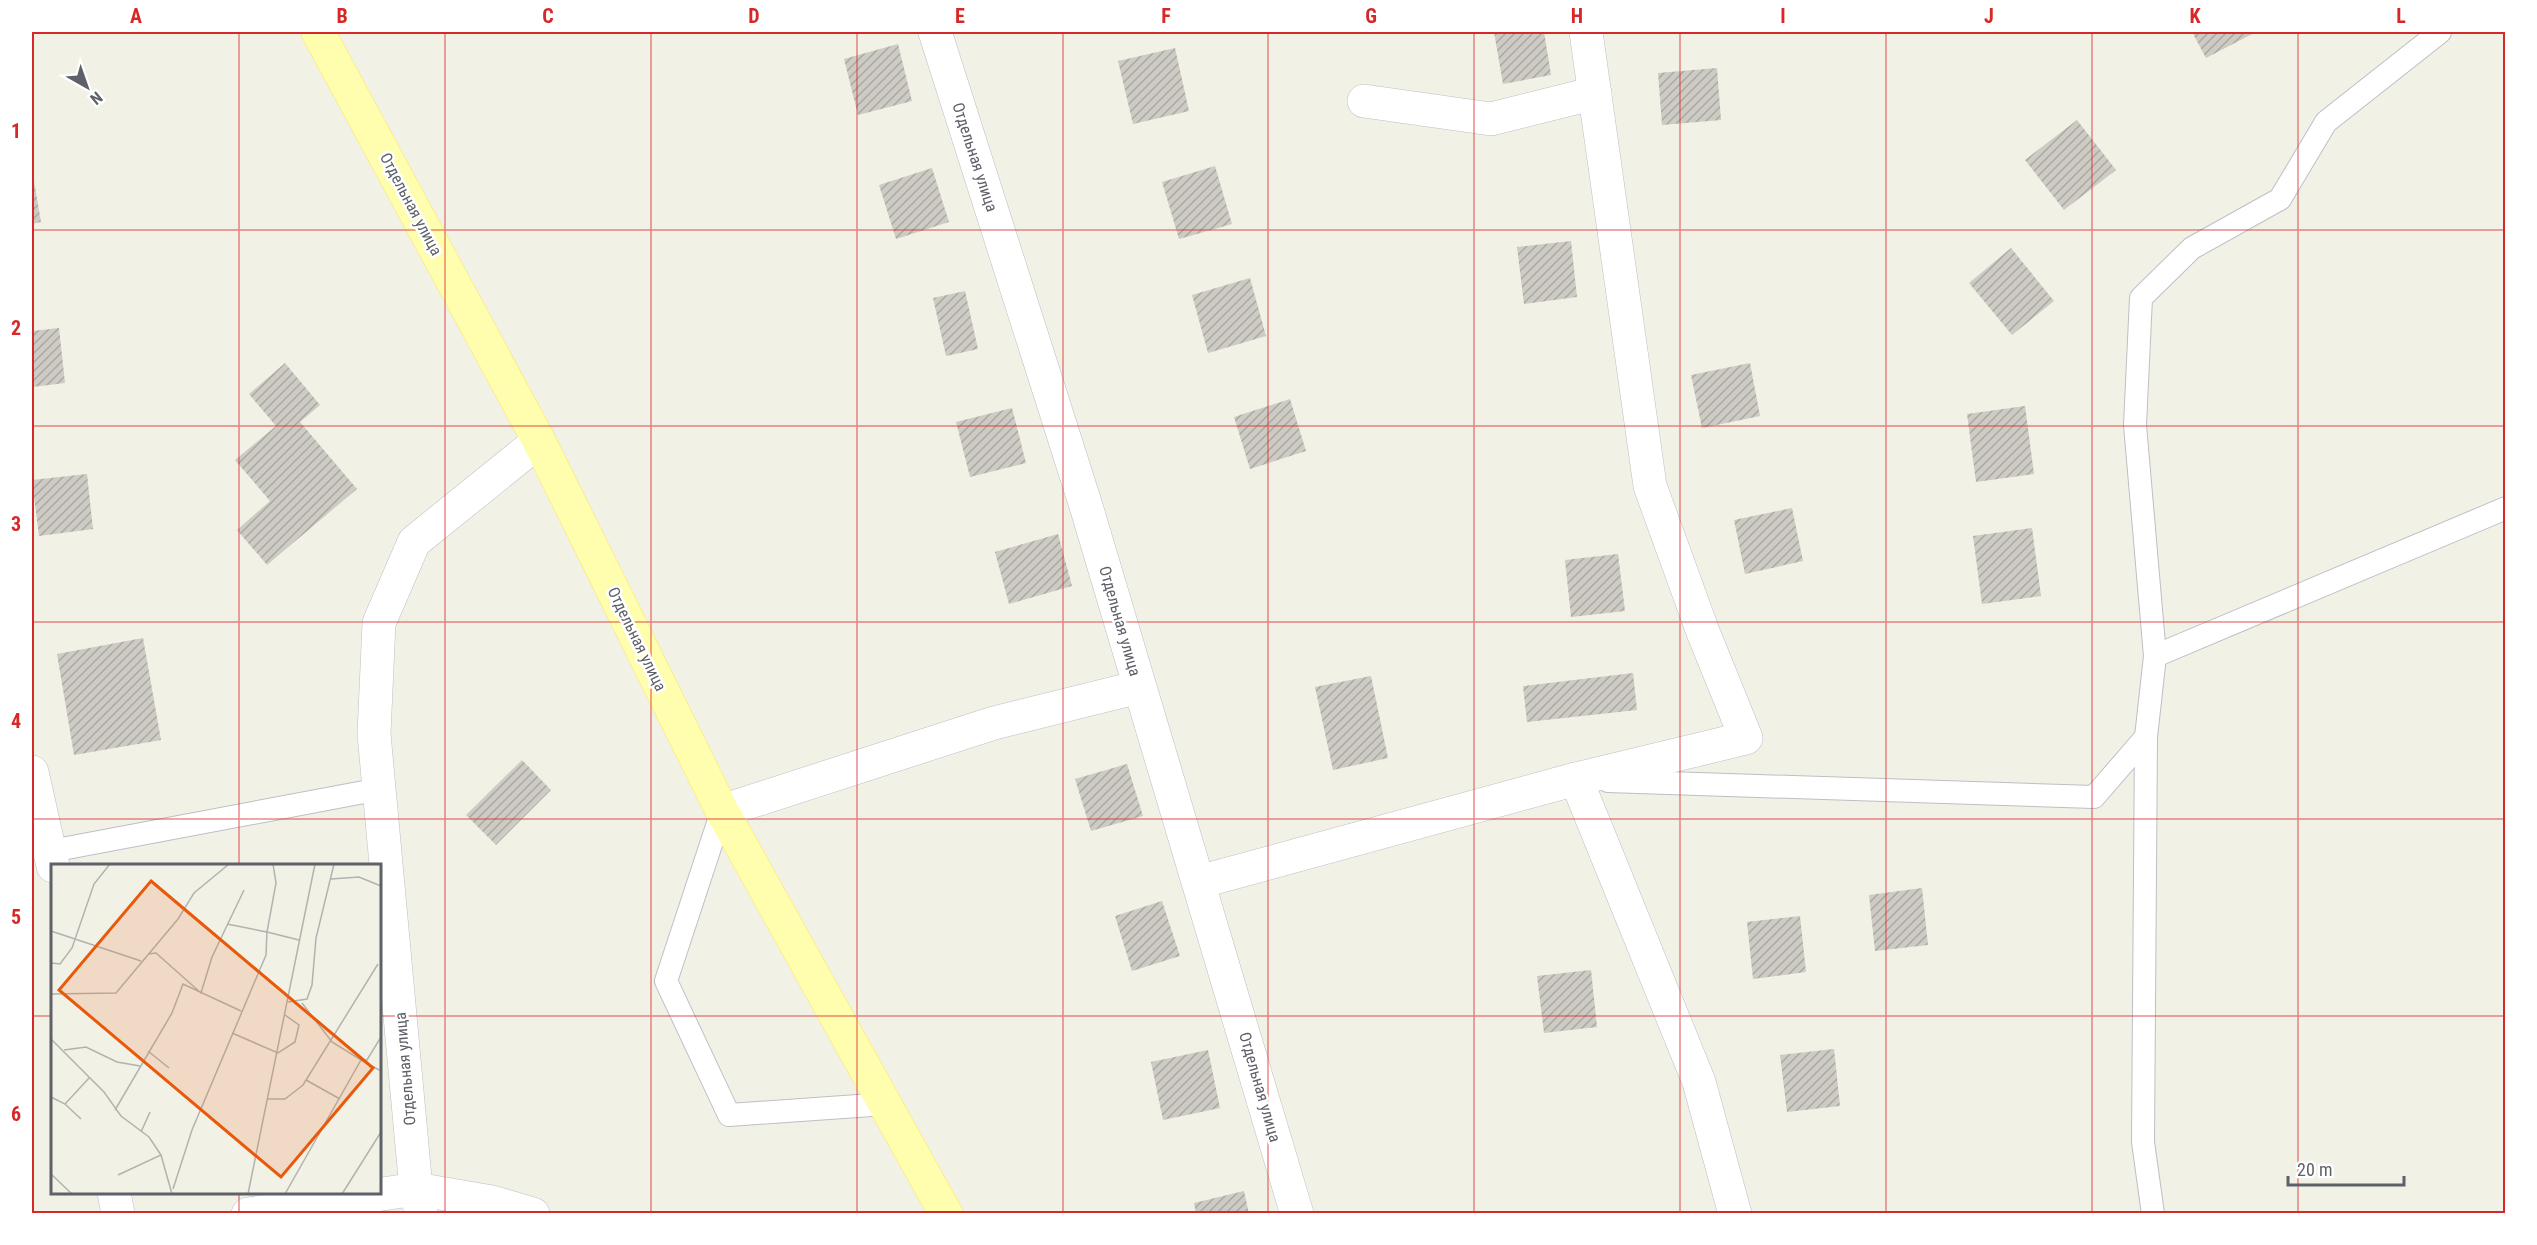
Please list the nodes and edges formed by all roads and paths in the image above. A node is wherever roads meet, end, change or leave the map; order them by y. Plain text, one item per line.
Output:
1 (318, 32) edge
2 (935, 32) edge
3 (1586, 32) edge
4 (2440, 32) edge
5 (1595, 93) junction
6 (1365, 101) dead end
7 (539, 441) junction
8 (2505, 508) edge
9 (2155, 656) junction
10 (1139, 687) junction
11 (2146, 737) junction
12 (32, 772) edge
13 (1576, 779) junction
14 (380, 789) junction
15 (722, 811) junction
16 (52, 858) edge
17 (1199, 882) junction
18 (886, 1104) junction
19 (114, 1194) edge
20 (419, 1201) edge
21 (941, 1211) edge
22 (118, 1214) edge
23 (248, 1214) edge
24 (533, 1214) edge
25 (1297, 1214) edge
26 (1735, 1214) edge
27 (2152, 1214) edge

1 - 7 main road, Отдельная улица
2 - 10 street, Отдельная улица
3 - 5 street
4 - 9 lane
5 - 6 street
5 - 13 street
7 - 14 street, Отдельная улица
7 - 15 main road, Отдельная улица
8 - 9 lane
9 - 11 lane
10 - 15 street
10 - 17 street, Отдельная улица
11 - 13 lane
11 - 27 lane
12 - 16 street
13 - 17 street
13 - 26 street
14 - 16 lane
14 - 20 street, Отдельная улица
15 - 18 main road, Отдельная улица
15 - 18 lane
17 - 25 street, Отдельная улица
18 - 21 main road, Отдельная улица
19 - 22 street
20 - 23 street
20 - 24 street

